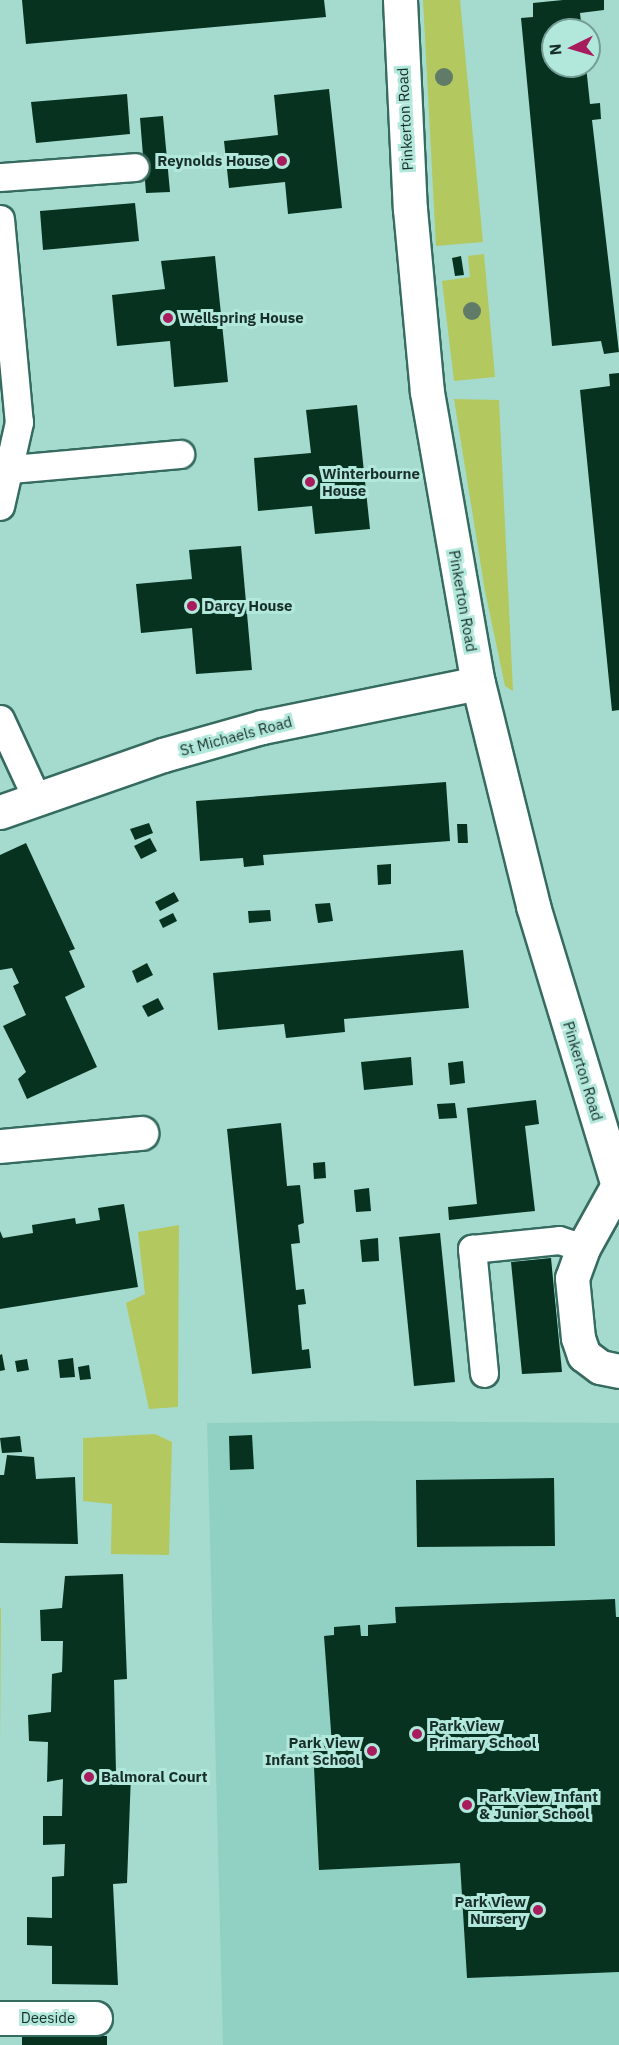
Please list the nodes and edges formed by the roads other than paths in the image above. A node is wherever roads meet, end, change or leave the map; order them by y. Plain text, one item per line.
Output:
1 (400, 0) edge
2 (135, 167) dead end
3 (0, 177) edge
4 (0, 219) edge
5 (180, 454) dead end
6 (6, 469) edge
7 (0, 506) edge
8 (477, 682) junction
9 (0, 719) edge
10 (36, 797) junction
11 (0, 812) edge
12 (141, 1133) dead end
13 (0, 1146) edge
14 (618, 1187) edge
15 (583, 1248) junction
16 (619, 1371) edge
17 (484, 1373) dead end
18 (0, 2018) edge
19 (95, 2018) dead end

1 - 8 street, Pinkerton Road
2 - 3 lane
4 - 6 lane
5 - 6 lane
6 - 7 lane
8 - 10 street, St Michaels Road
8 - 14 street, Pinkerton Road
9 - 10 lane
10 - 11 street, St Michaels Road
12 - 13 street
14 - 15 street, Pinkerton Road
15 - 16 street, Pinkerton Road
15 - 17 lane
18 - 19 street, Deeside

